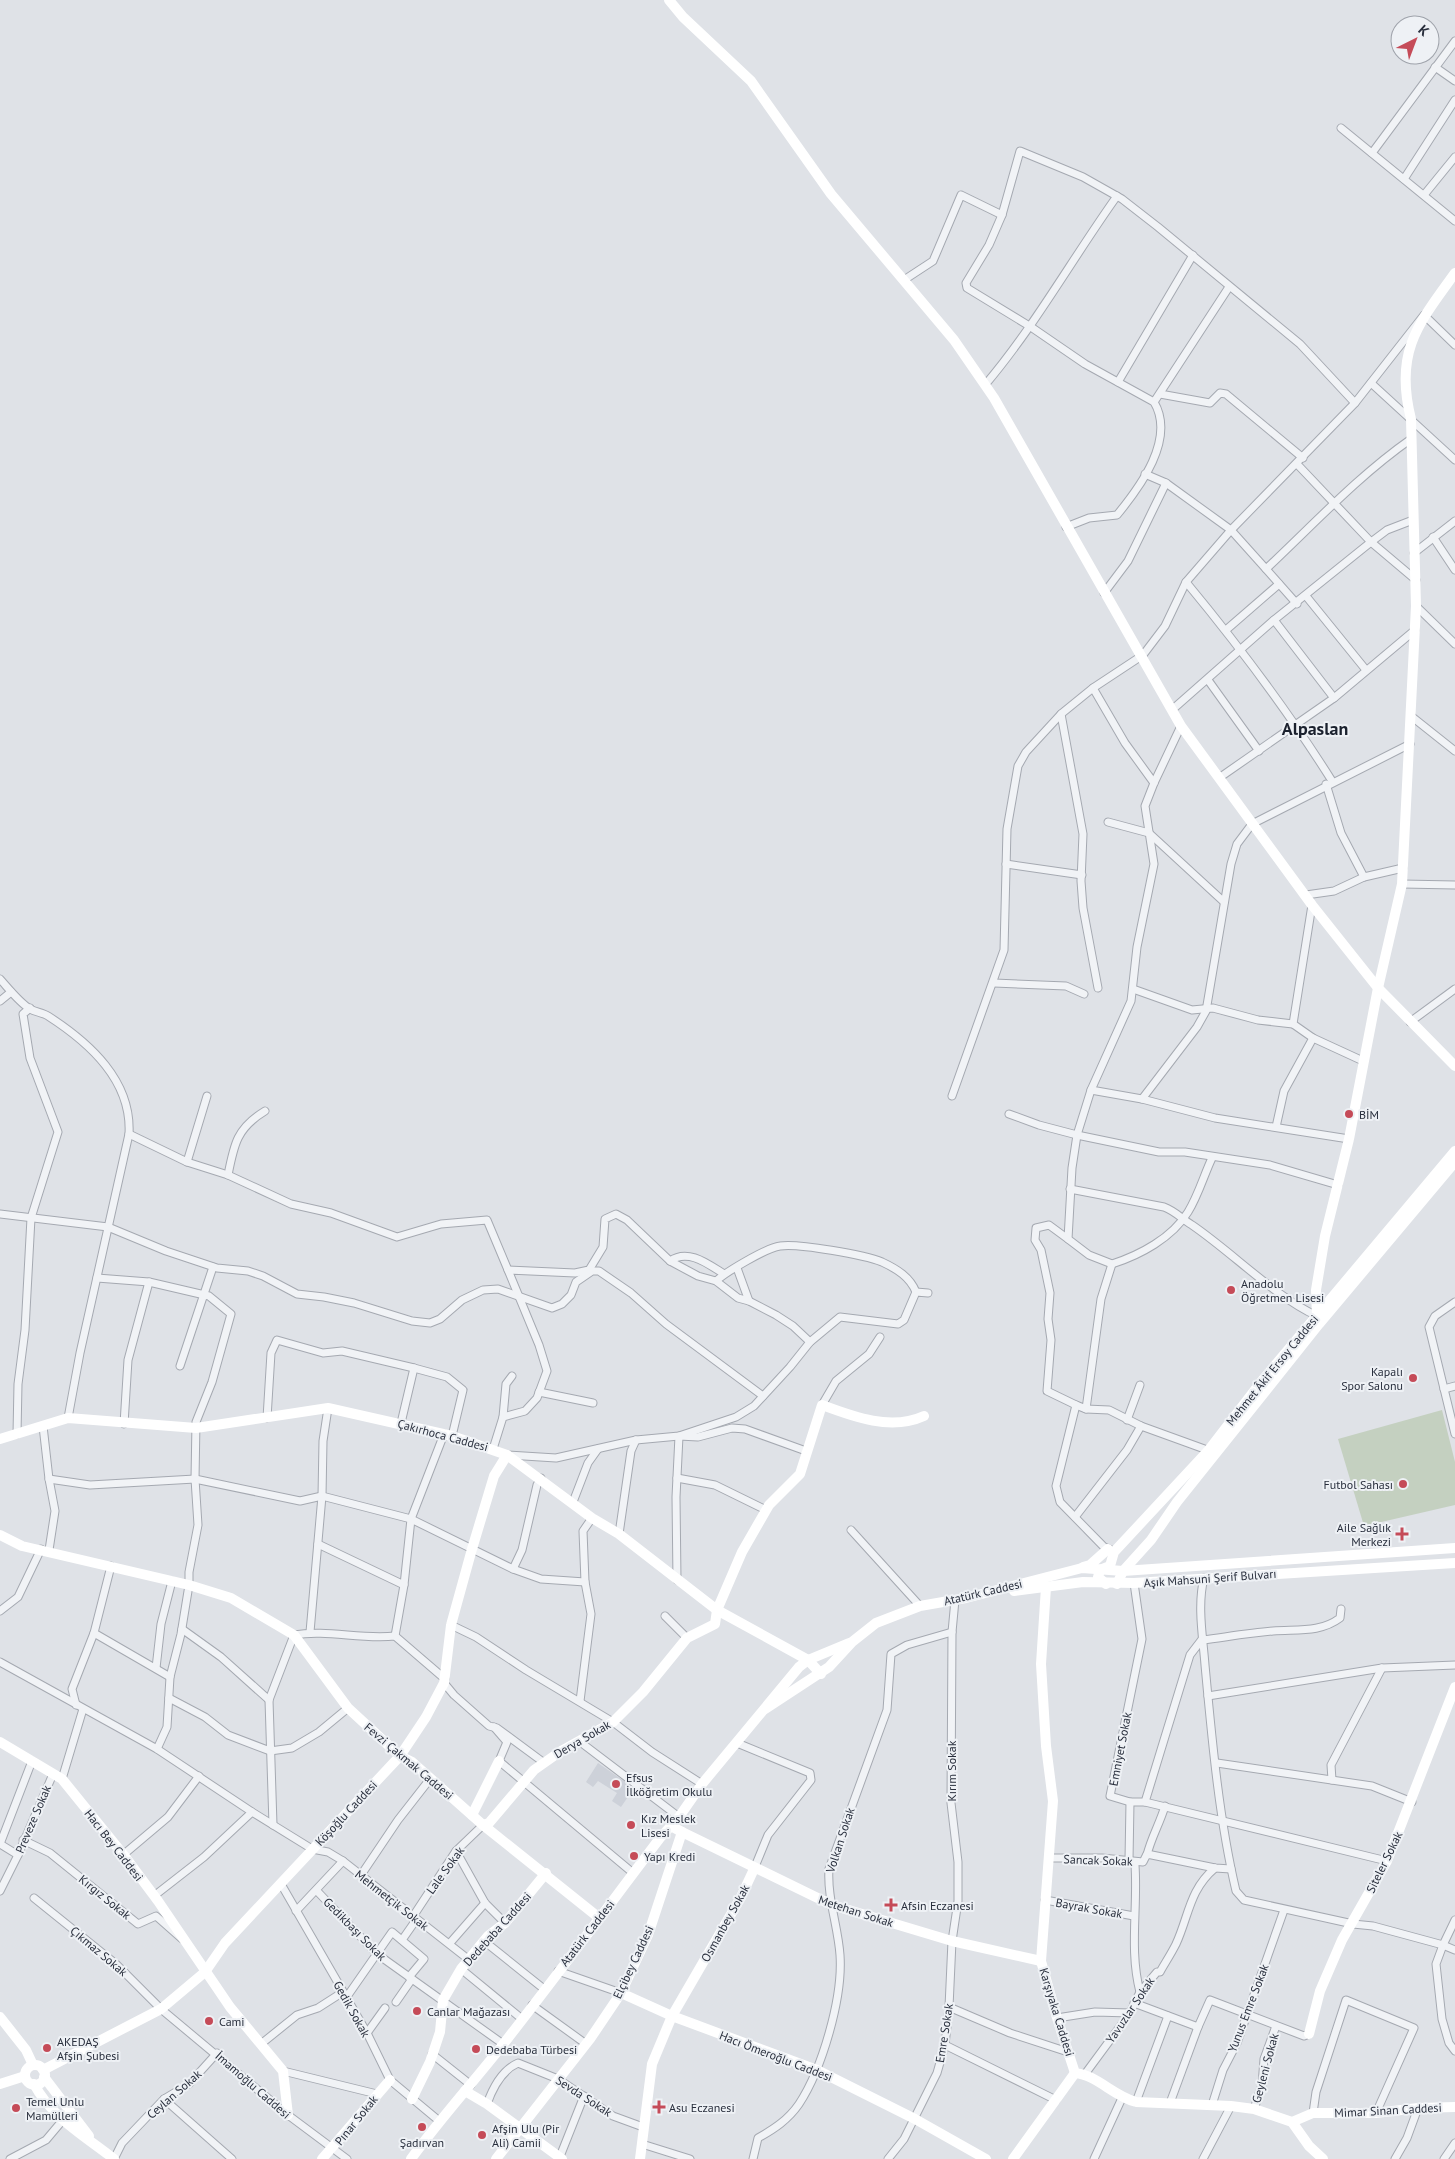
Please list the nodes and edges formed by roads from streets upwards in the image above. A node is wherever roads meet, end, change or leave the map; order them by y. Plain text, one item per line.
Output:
1 (669, 0) edge
2 (1455, 41) edge
3 (1435, 67) junction
4 (1455, 81) edge
5 (1455, 100) edge
6 (1341, 128) dead end
7 (1372, 153) junction
8 (1455, 157) edge
9 (1404, 179) junction
10 (1424, 195) junction
11 (1117, 196) junction
12 (1002, 215) junction
13 (1454, 218) edge
14 (1193, 255) junction
15 (1455, 274) edge
16 (904, 280) junction
17 (1229, 287) junction
18 (1424, 315) junction
19 (1031, 327) junction
20 (1455, 345) edge
21 (1118, 382) junction
22 (1371, 383) junction
23 (985, 385) junction
24 (1160, 394) junction
25 (1154, 402) junction
26 (1355, 403) junction
27 (1411, 418) junction
28 (1411, 439) junction
29 (1303, 458) junction
30 (1455, 460) edge
31 (1297, 464) junction
32 (1145, 474) junction
33 (1166, 483) junction
34 (1334, 505) junction
35 (1413, 520) junction
36 (1455, 521) edge
37 (1066, 527) junction
38 (1230, 530) junction
39 (1433, 537) junction
40 (1370, 542) junction
41 (1414, 553) junction
42 (1266, 569) junction
43 (1455, 570) edge
44 (1416, 581) junction
45 (1186, 582) junction
46 (1279, 584) junction
47 (1104, 592) junction
48 (1306, 596) junction
49 (1297, 604) junction
50 (1416, 606) junction
51 (1274, 620) junction
52 (1226, 630) junction
53 (1415, 630) junction
54 (1455, 644) edge
55 (1241, 649) junction
56 (1143, 655) junction
57 (1366, 670) junction
58 (1208, 680) junction
59 (1093, 688) junction
60 (1334, 698) junction
61 (1173, 709) junction
62 (1061, 714) junction
63 (1411, 716) junction
64 (1181, 726) junction
65 (1297, 726) junction
66 (1410, 744) junction
67 (1259, 751) junction
68 (1455, 751) edge
69 (1219, 778) junction
70 (1329, 783) junction
71 (1154, 784) junction
72 (1108, 822) dead end
73 (1252, 824) junction
74 (1149, 833) junction
75 (1006, 864) junction
76 (1403, 868) junction
77 (1082, 875) junction
78 (1364, 877) junction
79 (1402, 884) junction
80 (1455, 884) edge
81 (1306, 895) junction
82 (1224, 902) junction
83 (1312, 905) junction
84 (0, 979) edge
85 (994, 983) junction
86 (1098, 988) dead end
87 (1378, 988) junction
88 (1133, 989) junction
89 (1455, 989) edge
90 (11, 992) junction
91 (1084, 994) dead end
92 (0, 1000) edge
93 (30, 1008) junction
94 (1207, 1009) junction
95 (1410, 1022) junction
96 (1293, 1024) junction
97 (1313, 1038) junction
98 (1364, 1061) junction
99 (1455, 1066) edge
100 (1091, 1090) junction
101 (207, 1096) dead end
102 (952, 1096) dead end
103 (1142, 1099) junction
104 (264, 1111) dead end
105 (1009, 1114) dead end
106 (1276, 1127) junction
107 (129, 1134) junction
108 (1078, 1135) junction
109 (1349, 1139) junction
110 (1455, 1151) edge
111 (1212, 1158) junction
112 (187, 1162) junction
113 (1455, 1162) edge
114 (228, 1175) junction
115 (1338, 1185) junction
116 (1070, 1189) junction
117 (0, 1214) edge
118 (30, 1218) junction
119 (1183, 1219) junction
120 (108, 1227) junction
121 (1068, 1239) junction
122 (670, 1261) junction
123 (1112, 1264) junction
124 (213, 1267) junction
125 (737, 1268) junction
126 (508, 1270) junction
127 (724, 1274) junction
128 (97, 1278) junction
129 (716, 1281) junction
130 (149, 1282) junction
131 (916, 1292) junction
132 (928, 1293) dead end
133 (203, 1295) junction
134 (520, 1297) junction
135 (749, 1301) junction
136 (1455, 1302) edge
137 (1316, 1316) junction
138 (880, 1337) dead end
139 (810, 1342) junction
140 (180, 1366) dead end
141 (414, 1368) junction
142 (512, 1376) dead end
143 (1140, 1385) dead end
144 (1455, 1386) edge
145 (1444, 1389) junction
146 (539, 1392) junction
147 (763, 1396) junction
148 (593, 1403) dead end
149 (822, 1405) junction
150 (1076, 1406) junction
151 (328, 1408) junction
152 (1086, 1408) junction
153 (924, 1416) dead end
154 (502, 1417) junction
155 (68, 1418) junction
156 (267, 1418) junction
157 (1127, 1420) junction
158 (401, 1423) junction
159 (124, 1424) junction
160 (43, 1426) junction
161 (1141, 1426) junction
162 (196, 1428) junction
163 (17, 1434) junction
164 (1455, 1434) edge
165 (448, 1435) junction
166 (680, 1436) junction
167 (0, 1439) edge
168 (636, 1440) junction
169 (493, 1449) junction
170 (598, 1449) junction
171 (806, 1451) junction
172 (1213, 1451) junction
173 (507, 1455) junction
174 (541, 1478) junction
175 (677, 1478) junction
176 (49, 1479) junction
177 (195, 1479) junction
178 (322, 1496) junction
179 (573, 1502) junction
180 (766, 1510) junction
181 (1075, 1517) junction
182 (592, 1518) junction
183 (411, 1519) junction
184 (851, 1530) dead end
185 (619, 1534) junction
186 (0, 1535) edge
187 (318, 1544) junction
188 (1455, 1548) edge
189 (472, 1549) junction
190 (45, 1550) junction
191 (1111, 1550) junction
192 (1455, 1563) edge
193 (110, 1566) junction
194 (1082, 1568) junction
195 (513, 1569) junction
196 (1100, 1570) junction
197 (1123, 1572) junction
198 (1204, 1578) junction
199 (677, 1580) junction
200 (172, 1581) junction
201 (585, 1582) junction
202 (189, 1584) junction
203 (1106, 1584) junction
204 (1117, 1584) junction
205 (1134, 1584) junction
206 (404, 1585) junction
207 (1046, 1586) junction
208 (966, 1598) junction
209 (955, 1600) junction
210 (920, 1606) junction
211 (1340, 1609) dead end
212 (717, 1610) junction
213 (0, 1611) edge
214 (665, 1616) dead end
215 (451, 1624) junction
216 (182, 1629) junction
217 (310, 1632) junction
218 (952, 1632) junction
219 (94, 1633) junction
220 (294, 1635) junction
221 (395, 1636) junction
222 (687, 1638) junction
223 (1203, 1639) junction
224 (852, 1642) junction
225 (808, 1660) junction
226 (0, 1662) edge
227 (1455, 1665) edge
228 (156, 1668) junction
229 (1382, 1668) junction
230 (821, 1674) junction
231 (170, 1677) junction
232 (444, 1681) junction
233 (1455, 1687) edge
234 (1208, 1696) junction
235 (169, 1698) junction
236 (269, 1700) junction
237 (580, 1701) junction
238 (76, 1705) junction
239 (348, 1708) junction
240 (765, 1709) junction
241 (83, 1710) junction
242 (613, 1722) junction
243 (494, 1727) junction
244 (579, 1741) junction
245 (0, 1742) edge
246 (736, 1743) junction
247 (157, 1749) junction
248 (270, 1750) junction
249 (400, 1756) junction
250 (32, 1761) junction
251 (499, 1761) junction
252 (543, 1762) junction
253 (1216, 1763) junction
254 (52, 1774) junction
255 (199, 1776) junction
256 (62, 1779) junction
257 (430, 1779) junction
258 (1332, 1780) junction
259 (523, 1783) junction
260 (702, 1784) junction
261 (1130, 1802) junction
262 (1145, 1802) junction
263 (1412, 1802) junction
264 (1165, 1806) junction
265 (252, 1812) junction
266 (472, 1815) junction
267 (680, 1817) junction
268 (1223, 1821) junction
269 (273, 1825) junction
270 (484, 1826) junction
271 (671, 1826) junction
272 (682, 1832) junction
273 (23, 1840) junction
274 (0, 1844) edge
275 (312, 1849) junction
276 (456, 1851) junction
277 (18, 1855) junction
278 (123, 1855) junction
279 (1147, 1855) junction
280 (1049, 1858) junction
281 (1129, 1860) junction
282 (343, 1861) junction
283 (1387, 1861) junction
284 (1215, 1868) junction
285 (754, 1869) junction
286 (1231, 1869) junction
287 (546, 1873) junction
288 (633, 1873) junction
289 (360, 1875) junction
290 (281, 1884) junction
291 (0, 1891) edge
292 (317, 1891) junction
293 (154, 1896) junction
294 (34, 1898) dead end
295 (1045, 1900) junction
296 (485, 1903) junction
297 (832, 1905) junction
298 (1284, 1910) junction
299 (296, 1911) junction
300 (1134, 1916) junction
301 (598, 1917) junction
302 (414, 1919) junction
303 (1455, 1920) edge
304 (505, 1924) junction
305 (1353, 1924) junction
306 (184, 1940) junction
307 (402, 1940) junction
308 (484, 1941) junction
309 (952, 1941) junction
310 (450, 1943) junction
311 (1443, 1945) junction
312 (1455, 1950) edge
313 (376, 1954) junction
314 (468, 1959) junction
315 (1041, 1960) junction
316 (461, 1969) junction
317 (558, 1971) junction
318 (205, 1972) junction
319 (411, 1978) junction
320 (544, 1989) junction
321 (1140, 1992) junction
322 (621, 1993) junction
323 (345, 1995) junction
324 (443, 2000) junction
325 (396, 2002) dead end
326 (1134, 2003) junction
327 (532, 2004) junction
328 (949, 2007) junction
329 (385, 2008) dead end
330 (161, 2009) junction
331 (1130, 2013) junction
332 (1246, 2013) junction
333 (672, 2016) junction
334 (1168, 2016) junction
335 (0, 2017) edge
336 (1057, 2018) junction
337 (522, 2019) junction
338 (1198, 2026) junction
339 (1276, 2026) junction
340 (367, 2033) junction
341 (1310, 2034) joint
342 (261, 2044) junction
343 (503, 2044) junction
344 (586, 2044) junction
345 (945, 2045) junction
346 (1455, 2051) edge
347 (1068, 2052) junction
348 (217, 2053) junction
349 (432, 2054) junction
350 (34, 2065) junction
351 (817, 2070) junction
352 (283, 2071) junction
353 (44, 2073) junction
354 (1080, 2073) junction
355 (25, 2076) junction
356 (558, 2079) junction
357 (390, 2080) junction
358 (0, 2084) edge
359 (34, 2084) junction
360 (468, 2088) junction
361 (54, 2090) junction
362 (378, 2094) junction
363 (584, 2096) junction
364 (41, 2098) junction
365 (1122, 2098) junction
366 (164, 2099) junction
367 (412, 2099) junction
368 (1056, 2100) junction
369 (1136, 2102) junction
370 (1170, 2103) junction
371 (487, 2104) junction
372 (1212, 2105) junction
373 (1232, 2106) junction
374 (1455, 2107) edge
375 (1418, 2108) junction
376 (1254, 2110) junction
377 (1313, 2113) junction
378 (1376, 2113) junction
379 (288, 2115) junction
380 (915, 2119) junction
381 (62, 2120) junction
382 (438, 2120) junction
383 (1292, 2122) junction
384 (643, 2127) junction
385 (521, 2128) junction
386 (1455, 2143) edge
387 (642, 2144) junction
388 (95, 2145) junction
389 (1309, 2146) junction
390 (333, 2149) junction
391 (1097, 2158) edge
392 (10, 2159) edge
393 (114, 2159) edge
394 (232, 2159) edge
395 (322, 2159) edge
396 (347, 2159) edge
397 (410, 2159) edge
398 (496, 2159) edge
399 (560, 2159) edge
400 (640, 2159) edge
401 (690, 2159) edge
402 (753, 2159) edge
403 (888, 2159) edge
404 (986, 2159) edge
405 (1013, 2159) edge
406 (1203, 2159) edge
407 (1312, 2159) edge
408 (1323, 2159) edge
409 (1395, 2159) edge
410 (1444, 2159) edge

1 - 16 street
2 - 3 street
3 - 4 street
3 - 7 street
5 - 9 street
6 - 7 street
7 - 9 street
8 - 10 street
9 - 10 street
10 - 13 street
11 - 12 street
11 - 14 street
11 - 19 street
12 - 16 street
12 - 19 street
14 - 17 street
14 - 21 street
15 - 18 street
16 - 23 street
17 - 24 street
17 - 26 street
18 - 20 street
18 - 22 street
18 - 27 street
19 - 21 street
19 - 23 street
21 - 25 street
22 - 26 street
22 - 27 street
23 - 37 street
24 - 25 street
24 - 29 street
25 - 32 street
26 - 29 street
27 - 28 street
27 - 30 street
28 - 34 street
28 - 35 street
29 - 31 street
31 - 34 street
31 - 38 street
32 - 33 street
32 - 37 street
33 - 38 street
33 - 47 street
34 - 40 street
34 - 42 street
35 - 40 street
35 - 41 street
36 - 39 street
37 - 47 street
38 - 42 street
38 - 45 street
39 - 41 street
39 - 43 street
40 - 44 street
40 - 48 street
41 - 44 street
42 - 46 street
44 - 50 street
45 - 52 street
45 - 56 street
46 - 49 street
46 - 52 street
47 - 56 street
48 - 49 street
48 - 57 street
49 - 51 street
50 - 53 street
50 - 54 street
51 - 55 street
51 - 60 street
52 - 55 street
53 - 57 street
53 - 63 street
55 - 58 street
55 - 65 street
56 - 59 street
56 - 61 street
57 - 60 street
58 - 61 street
58 - 67 street
59 - 62 street
59 - 71 street
60 - 65 street
61 - 64 street
62 - 75 street
62 - 77 street
63 - 66 street
63 - 68 street
64 - 69 street
64 - 71 street
65 - 67 street
65 - 70 street
66 - 70 street
66 - 76 street
67 - 69 street
69 - 73 street
70 - 73 street
70 - 78 street
71 - 74 street
72 - 74 street
73 - 81 street
73 - 82 street
74 - 82 street
74 - 88 street
75 - 77 street
75 - 85 street
76 - 78 street
76 - 79 street
77 - 86 street
78 - 81 street
79 - 80 street
79 - 87 street
81 - 83 street
82 - 94 street
83 - 87 street
83 - 96 street
84 - 90 street
85 - 91 street
85 - 102 street
87 - 95 street
87 - 98 street
88 - 94 street
88 - 100 street
89 - 95 street
90 - 92 street
90 - 93 street
93 - 107 street
93 - 118 street
94 - 96 street
94 - 103 street
95 - 99 street
96 - 97 street
97 - 98 street
97 - 106 street
98 - 109 street
100 - 103 street
100 - 108 street
101 - 112 street
103 - 106 street
104 - 114 street
105 - 108 street
106 - 109 street
107 - 112 street
107 - 120 street
108 - 111 street
108 - 116 street
109 - 115 street
110 - 137 street, Mehmet Âkif Ersoy Caddesi
111 - 115 street
111 - 119 street
112 - 114 street
113 - 172 street, Mehmet Âkif Ersoy Caddesi
114 - 126 street
115 - 137 street
116 - 119 street
116 - 121 street
117 - 118 street
118 - 120 street
118 - 163 street
119 - 123 street
119 - 137 street
120 - 124 street
120 - 128 street
121 - 123 street
121 - 150 street
122 - 126 street
122 - 127 street
122 - 129 street
123 - 152 street
124 - 133 street
124 - 134 street
125 - 127 street
125 - 131 street
125 - 135 street
126 - 134 street
127 - 129 street
128 - 130 street
128 - 155 street
129 - 135 street
130 - 133 street
130 - 159 street
131 - 132 street
131 - 139 street
133 - 140 street
133 - 162 street
134 - 146 street
134 - 147 street
135 - 139 street
136 - 145 street
137 - 172 street, Mehmet Âkif Ersoy Caddesi
138 - 149 street
139 - 147 street
141 - 156 street
141 - 158 street
141 - 165 street
142 - 154 street
143 - 157 street
144 - 145 street
145 - 164 street
146 - 148 street
146 - 154 street
147 - 166 street
149 - 153 street
149 - 171 street
150 - 152 street
150 - 181 street
151 - 156 street, Çakırhoca Caddesi
151 - 158 street, Çakırhoca Caddesi
151 - 178 street
152 - 157 street
154 - 169 street
155 - 159 street, Çakırhoca Caddesi
155 - 160 street, Çakırhoca Caddesi
156 - 162 street, Çakırhoca Caddesi
157 - 161 street
158 - 165 street, Çakırhoca Caddesi
159 - 162 street, Çakırhoca Caddesi
160 - 163 street, Çakırhoca Caddesi
160 - 176 street
161 - 172 street
161 - 181 street
162 - 177 street
163 - 167 street, Çakırhoca Caddesi
165 - 169 street, Çakırhoca Caddesi
165 - 183 street
166 - 168 street
166 - 171 street
166 - 175 street
168 - 170 street
168 - 185 street
169 - 173 street, Çakırhoca Caddesi
170 - 173 street
170 - 179 street
171 - 180 street
172 - 191 street, Mehmet Âkif Ersoy Caddesi
172 - 197 street, Mehmet Âkif Ersoy Caddesi
173 - 174 street, Çakırhoca Caddesi
173 - 189 street, Köşoğlu Caddesi
174 - 179 street, Çakırhoca Caddesi
174 - 195 street
175 - 180 street
175 - 199 street
176 - 177 street
176 - 190 street
177 - 178 street
177 - 202 street
178 - 183 street
178 - 187 street
179 - 182 street, Çakırhoca Caddesi
180 - 212 street
181 - 191 street
182 - 185 street, Çakırhoca Caddesi
182 - 201 street
183 - 189 street
183 - 206 street
184 - 210 street
185 - 199 street, Çakırhoca Caddesi
186 - 190 street, Fevzi Çakmak Caddesi
187 - 206 street
187 - 217 street
188 - 197 street, Aşık Mahsuni Şerif Bulvarı
189 - 195 street
189 - 215 street, Köşoğlu Caddesi
190 - 193 street, Fevzi Çakmak Caddesi
190 - 213 street
191 - 194 street
191 - 196 street, Mehmet Âkif Ersoy Caddesi
192 - 198 street, Aşık Mahsuni Şerif Bulvarı
193 - 200 street, Fevzi Çakmak Caddesi
193 - 219 street
194 - 196 street, Atatürk Caddesi
194 - 208 street, Atatürk Caddesi
195 - 201 street
196 - 197 street, Atatürk Caddesi
196 - 203 street
197 - 204 street, Mehmet Âkif Ersoy Caddesi
198 - 205 street, Aşık Mahsuni Şerif Bulvarı
198 - 223 street
199 - 212 street, Çakırhoca Caddesi
200 - 202 street, Fevzi Çakmak Caddesi
200 - 228 street
201 - 237 street
202 - 216 street
202 - 220 street, Fevzi Çakmak Caddesi
203 - 204 street, Aşık Mahsuni Şerif Bulvarı
203 - 207 street, Aşık Mahsuni Şerif Bulvarı
204 - 205 street, Aşık Mahsuni Şerif Bulvarı
205 - 261 street, Emniyet Sokak
206 - 221 street
207 - 208 street, Aşık Mahsuni Şerif Bulvarı
207 - 280 street, Karşıyaka Caddesi
208 - 209 street, Atatürk Caddesi
209 - 210 street, Atatürk Caddesi
209 - 218 street, Kırım Sokak
210 - 224 street, Atatürk Caddesi
211 - 223 street
212 - 222 street, Derya Sokak
212 - 225 street, Çakırhoca Caddesi
214 - 222 street
215 - 232 street, Köşoğlu Caddesi
215 - 237 street
216 - 231 street
216 - 236 street
217 - 220 street
217 - 221 street
218 - 297 street, Volkan Sokak
218 - 309 street, Kırım Sokak
219 - 228 street
219 - 238 street
220 - 236 street
220 - 239 street, Fevzi Çakmak Caddesi
221 - 232 street
222 - 242 street, Derya Sokak
223 - 234 street
223 - 262 street
224 - 225 street, Atatürk Caddesi
224 - 230 street, Atatürk Caddesi
225 - 230 street, Çakırhoca Caddesi
225 - 240 street, Atatürk Caddesi
226 - 238 street, Mehmetçik Sokak
227 - 229 street
228 - 231 street
229 - 234 street
229 - 258 street
230 - 240 street, Atatürk Caddesi
231 - 235 street
232 - 243 street
232 - 249 street, Köşoğlu Caddesi
233 - 263 street, Siteler Sokak
234 - 253 street
235 - 247 street
235 - 248 street
236 - 248 street
237 - 242 street
238 - 241 street, Mehmetçik Sokak
239 - 248 street
239 - 249 street, Fevzi Çakmak Caddesi
240 - 246 street, Atatürk Caddesi
241 - 247 street, Mehmetçik Sokak
241 - 256 street
242 - 244 street, Derya Sokak
242 - 260 street
243 - 251 street
243 - 252 street
244 - 252 street, Derya Sokak
244 - 267 street
245 - 250 street, Hacı Bey Caddesi
246 - 260 street, Atatürk Caddesi
246 - 285 street, Osmanbey Sokak
247 - 255 street, Mehmetçik Sokak
248 - 269 street
249 - 257 street, Fevzi Çakmak Caddesi
249 - 275 street, Köşoğlu Caddesi
250 - 254 street, Hacı Bey Caddesi
250 - 274 street
251 - 259 street
251 - 266 street
252 - 259 street, Derya Sokak
253 - 258 street
253 - 268 street
254 - 256 street, Hacı Bey Caddesi
254 - 273 street, Preveze Sokak
255 - 265 street, Mehmetçik Sokak
255 - 278 street
256 - 278 street, Hacı Bey Caddesi
257 - 266 street, Fevzi Çakmak Caddesi
257 - 289 street
258 - 263 street
259 - 270 street, Derya Sokak
259 - 288 street
260 - 267 street, Atatürk Caddesi
261 - 262 street, Emniyet Sokak
261 - 281 street
262 - 264 street, Emniyet Sokak
263 - 283 street, Siteler Sokak
264 - 268 street, Emniyet Sokak
264 - 279 street
265 - 269 street, Mehmetçik Sokak
265 - 293 street
266 - 270 street, Fevzi Çakmak Caddesi
267 - 271 street, Atatürk Caddesi
268 - 283 street, Emniyet Sokak
268 - 286 street
269 - 275 street, Mehmetçik Sokak
270 - 276 street, Lale Sokak
270 - 287 street, Fevzi Çakmak Caddesi
271 - 272 street
271 - 288 street, Atatürk Caddesi
272 - 285 street, Metehan Sokak
272 - 322 street, Elçibey Caddesi
273 - 277 street, Preveze Sokak
273 - 306 street, Kırgız Sokak
274 - 277 street
275 - 282 street, Mehmetçik Sokak
275 - 290 street, Köşoğlu Caddesi
276 - 296 street
276 - 302 street, Lale Sokak
277 - 291 street, Preveze Sokak
278 - 293 street, Hacı Bey Caddesi
279 - 281 street, Sancak Sokak
279 - 284 street, Sancak Sokak
280 - 281 street, Sancak Sokak
280 - 295 street, Karşıyaka Caddesi
281 - 300 street
282 - 289 street, Mehmetçik Sokak
282 - 292 street
283 - 305 street, Siteler Sokak
284 - 286 street, Sancak Sokak
284 - 321 street, Yavuzlar Sokak
285 - 297 street, Metehan Sokak
285 - 333 street, Osmanbey Sokak
286 - 298 street
287 - 301 street, Fevzi Çakmak Caddesi
287 - 304 street, Dedebaba Caddesi
288 - 301 street, Atatürk Caddesi
289 - 302 street, Mehmetçik Sokak
290 - 299 street, Gedik Sokak
290 - 318 street, Köşoğlu Caddesi
292 - 299 street
292 - 313 street, Gedikbaşı Sokak
293 - 306 street, Hacı Bey Caddesi
294 - 330 street, Çıkmaz Sokak
295 - 300 street, Bayrak Sokak
295 - 315 street, Karşıyaka Caddesi
296 - 304 street
296 - 310 street
297 - 309 street, Metehan Sokak
297 - 351 street, Volkan Sokak
298 - 305 street
298 - 332 street, Yunus Emre Sokak
299 - 323 street, Gedik Sokak
300 - 321 street
301 - 317 street, Atatürk Caddesi
302 - 307 street, Lale Sokak
302 - 310 street, Mehmetçik Sokak
303 - 311 street
304 - 308 street, Dedebaba Caddesi
305 - 311 street
305 - 341 street, Siteler Sokak
306 - 318 street, Hacı Bey Caddesi
307 - 313 street
307 - 319 street
308 - 314 street, Dedebaba Caddesi
308 - 320 street
309 - 315 street, Metehan Sokak
309 - 328 street, Emre Sokak
310 - 314 street, Mehmetçik Sokak
311 - 312 street
311 - 346 street
313 - 319 street, Gedikbaşı Sokak
313 - 323 street
314 - 316 street, Dedebaba Caddesi
315 - 336 street, Karşıyaka Caddesi
316 - 324 street, Dedebaba Caddesi
316 - 337 street
317 - 320 street, Atatürk Caddesi
317 - 322 street, Hacı Ömeroğlu Caddesi
318 - 330 street, Köşoğlu Caddesi
318 - 342 street, Hacı Bey Caddesi
319 - 324 street, Gedikbaşı Sokak
319 - 325 street
320 - 327 street, Atatürk Caddesi
321 - 326 street, Yavuzlar Sokak
322 - 333 street, Hacı Ömeroğlu Caddesi
322 - 344 street, Elçibey Caddesi
323 - 340 street, Gedik Sokak
323 - 342 street
324 - 343 street, Gedikbaşı Sokak
324 - 349 street, Dedebaba Caddesi
326 - 331 street, Yavuzlar Sokak
326 - 334 street
327 - 337 street, Atatürk Caddesi
327 - 344 street
328 - 345 street, Emre Sokak
328 - 347 street
329 - 340 street
330 - 348 street, İmamoğlu Caddesi
330 - 353 street, Köşoğlu Caddesi
331 - 336 street
331 - 354 street, Yavuzlar Sokak
332 - 338 street
332 - 339 street
332 - 372 street, Yunus Emre Sokak
333 - 351 street, Hacı Ömeroğlu Caddesi
333 - 384 street, Osmanbey Sokak
334 - 338 street
334 - 369 street
335 - 350 street
336 - 347 street, Karşıyaka Caddesi
337 - 343 street, Atatürk Caddesi
338 - 370 street
339 - 341 street
339 - 376 street, Geyleni Sokak
340 - 357 street, Gedik Sokak
342 - 352 street, Hacı Bey Caddesi
343 - 360 street, Atatürk Caddesi
344 - 356 street, Elçibey Caddesi
345 - 368 street
345 - 380 street, Emre Sokak
347 - 354 street, Karşıyaka Caddesi
348 - 366 street, Ceylan Sokak
348 - 379 street, İmamoğlu Caddesi
349 - 360 street
349 - 367 street, Dedebaba Caddesi
350 - 353 street
350 - 355 street
351 - 380 street, Hacı Ömeroğlu Caddesi
351 - 402 street, Volkan Sokak
352 - 362 street
352 - 379 street
353 - 359 street
353 - 361 street
354 - 365 street
354 - 368 street
355 - 358 street
355 - 359 street
356 - 363 street, Sevda Sokak
356 - 371 street, Sevda Sokak
356 - 385 street, Elçibey Caddesi
357 - 362 street, Pınar Sokak
357 - 367 street, Gedik Sokak
359 - 364 street
360 - 371 street
360 - 382 street, Atatürk Caddesi
361 - 364 street
361 - 388 street
362 - 390 street, Pınar Sokak
363 - 384 street, Sevda Sokak
363 - 399 street
364 - 381 street
365 - 369 street
365 - 391 street
366 - 393 street, Ceylan Sokak
366 - 394 street
367 - 382 street, Gedik Sokak
368 - 405 street
369 - 370 street
370 - 372 street
371 - 385 street
372 - 373 street
373 - 376 street
373 - 406 street
374 - 375 street, Mimar Sinan Caddesi
375 - 378 street, Mimar Sinan Caddesi
375 - 409 street
376 - 383 street
377 - 378 street, Mimar Sinan Caddesi
377 - 378 street
377 - 383 street, Mimar Sinan Caddesi
379 - 390 street, İmamoğlu Caddesi
380 - 403 street, Emre Sokak
380 - 404 street, Hacı Ömeroğlu Caddesi
381 - 388 street
381 - 392 street
382 - 397 street, Atatürk Caddesi
383 - 389 street
384 - 387 street, Osmanbey Sokak
385 - 398 street, Elçibey Caddesi
385 - 399 street
386 - 410 street
387 - 400 street, Osmanbey Sokak
387 - 401 street
388 - 393 street
389 - 407 street
389 - 408 street
390 - 395 street, Pınar Sokak
390 - 396 street, İmamoğlu Caddesi

